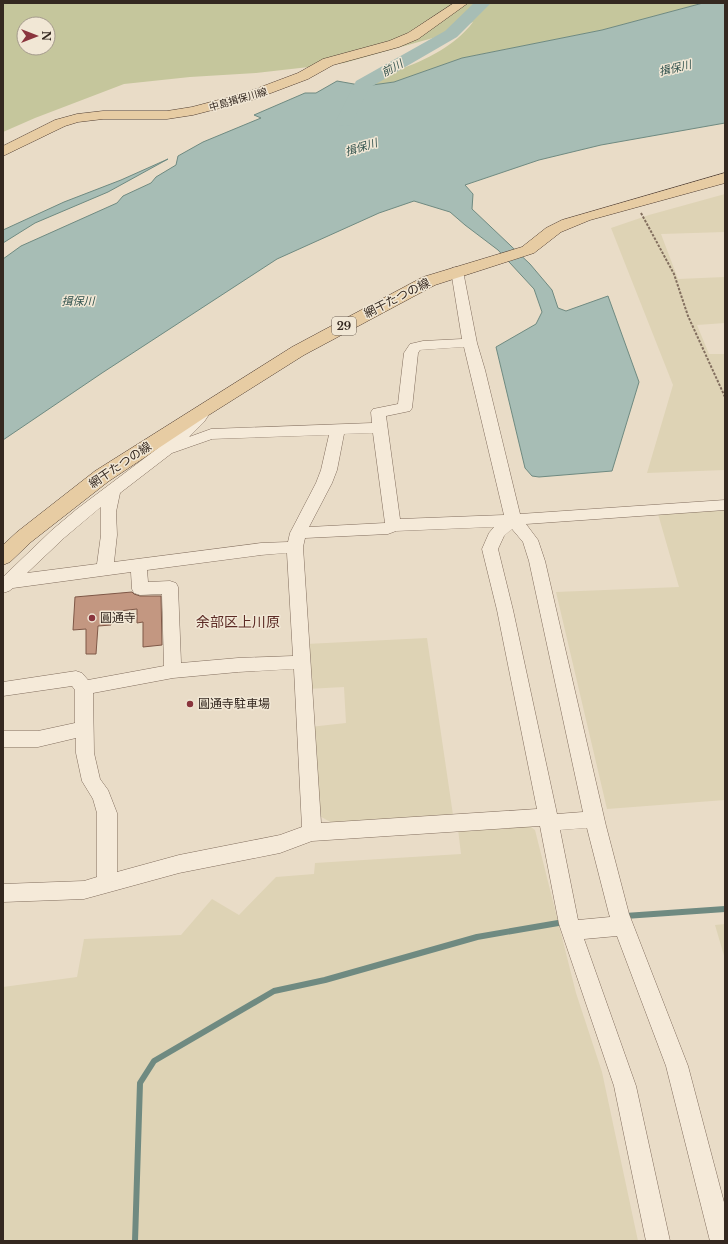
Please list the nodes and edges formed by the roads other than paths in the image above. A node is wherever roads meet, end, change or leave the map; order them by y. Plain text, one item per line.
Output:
1 (462, 3) edge
2 (3, 152) edge
3 (725, 178) edge
4 (457, 271) junction
5 (470, 343) junction
6 (206, 408) junction
7 (380, 428) junction
8 (337, 430) junction
9 (163, 452) junction
10 (113, 490) junction
11 (725, 504) edge
12 (513, 519) junction
13 (393, 525) junction
14 (297, 540) junction
15 (3, 557) edge
16 (139, 565) junction
17 (105, 569) junction
18 (6, 584) edge
19 (302, 662) junction
20 (173, 671) junction
21 (84, 688) junction
22 (3, 689) edge
23 (84, 730) junction
24 (3, 738) edge
25 (594, 819) junction
26 (549, 820) junction
27 (312, 832) junction
28 (107, 884) junction
29 (3, 893) edge
30 (623, 926) junction
31 (571, 930) junction
32 (658, 1241) edge
33 (722, 1241) edge

1 - 2 main road, 中島揖保川線
3 - 4 main road, 網干たつの線 / 29
4 - 5 street
4 - 6 main road, 網干たつの線 / 29
5 - 7 street
5 - 12 street
6 - 9 street
6 - 15 main road, 網干たつの線 / 29
7 - 8 street
7 - 13 street
8 - 9 street
8 - 14 street
9 - 10 street
10 - 17 street
10 - 18 street
11 - 12 street
12 - 13 street
12 - 25 street
12 - 26 street
13 - 14 street
14 - 16 street
14 - 19 street
16 - 17 street
16 - 20 street
17 - 18 street
19 - 20 street
19 - 27 street
20 - 21 street
21 - 22 street
21 - 23 street
23 - 24 street
23 - 28 street
25 - 26 street
25 - 30 street
26 - 27 street
26 - 31 street
27 - 28 street
28 - 29 street
30 - 31 street
30 - 33 street
31 - 32 street

